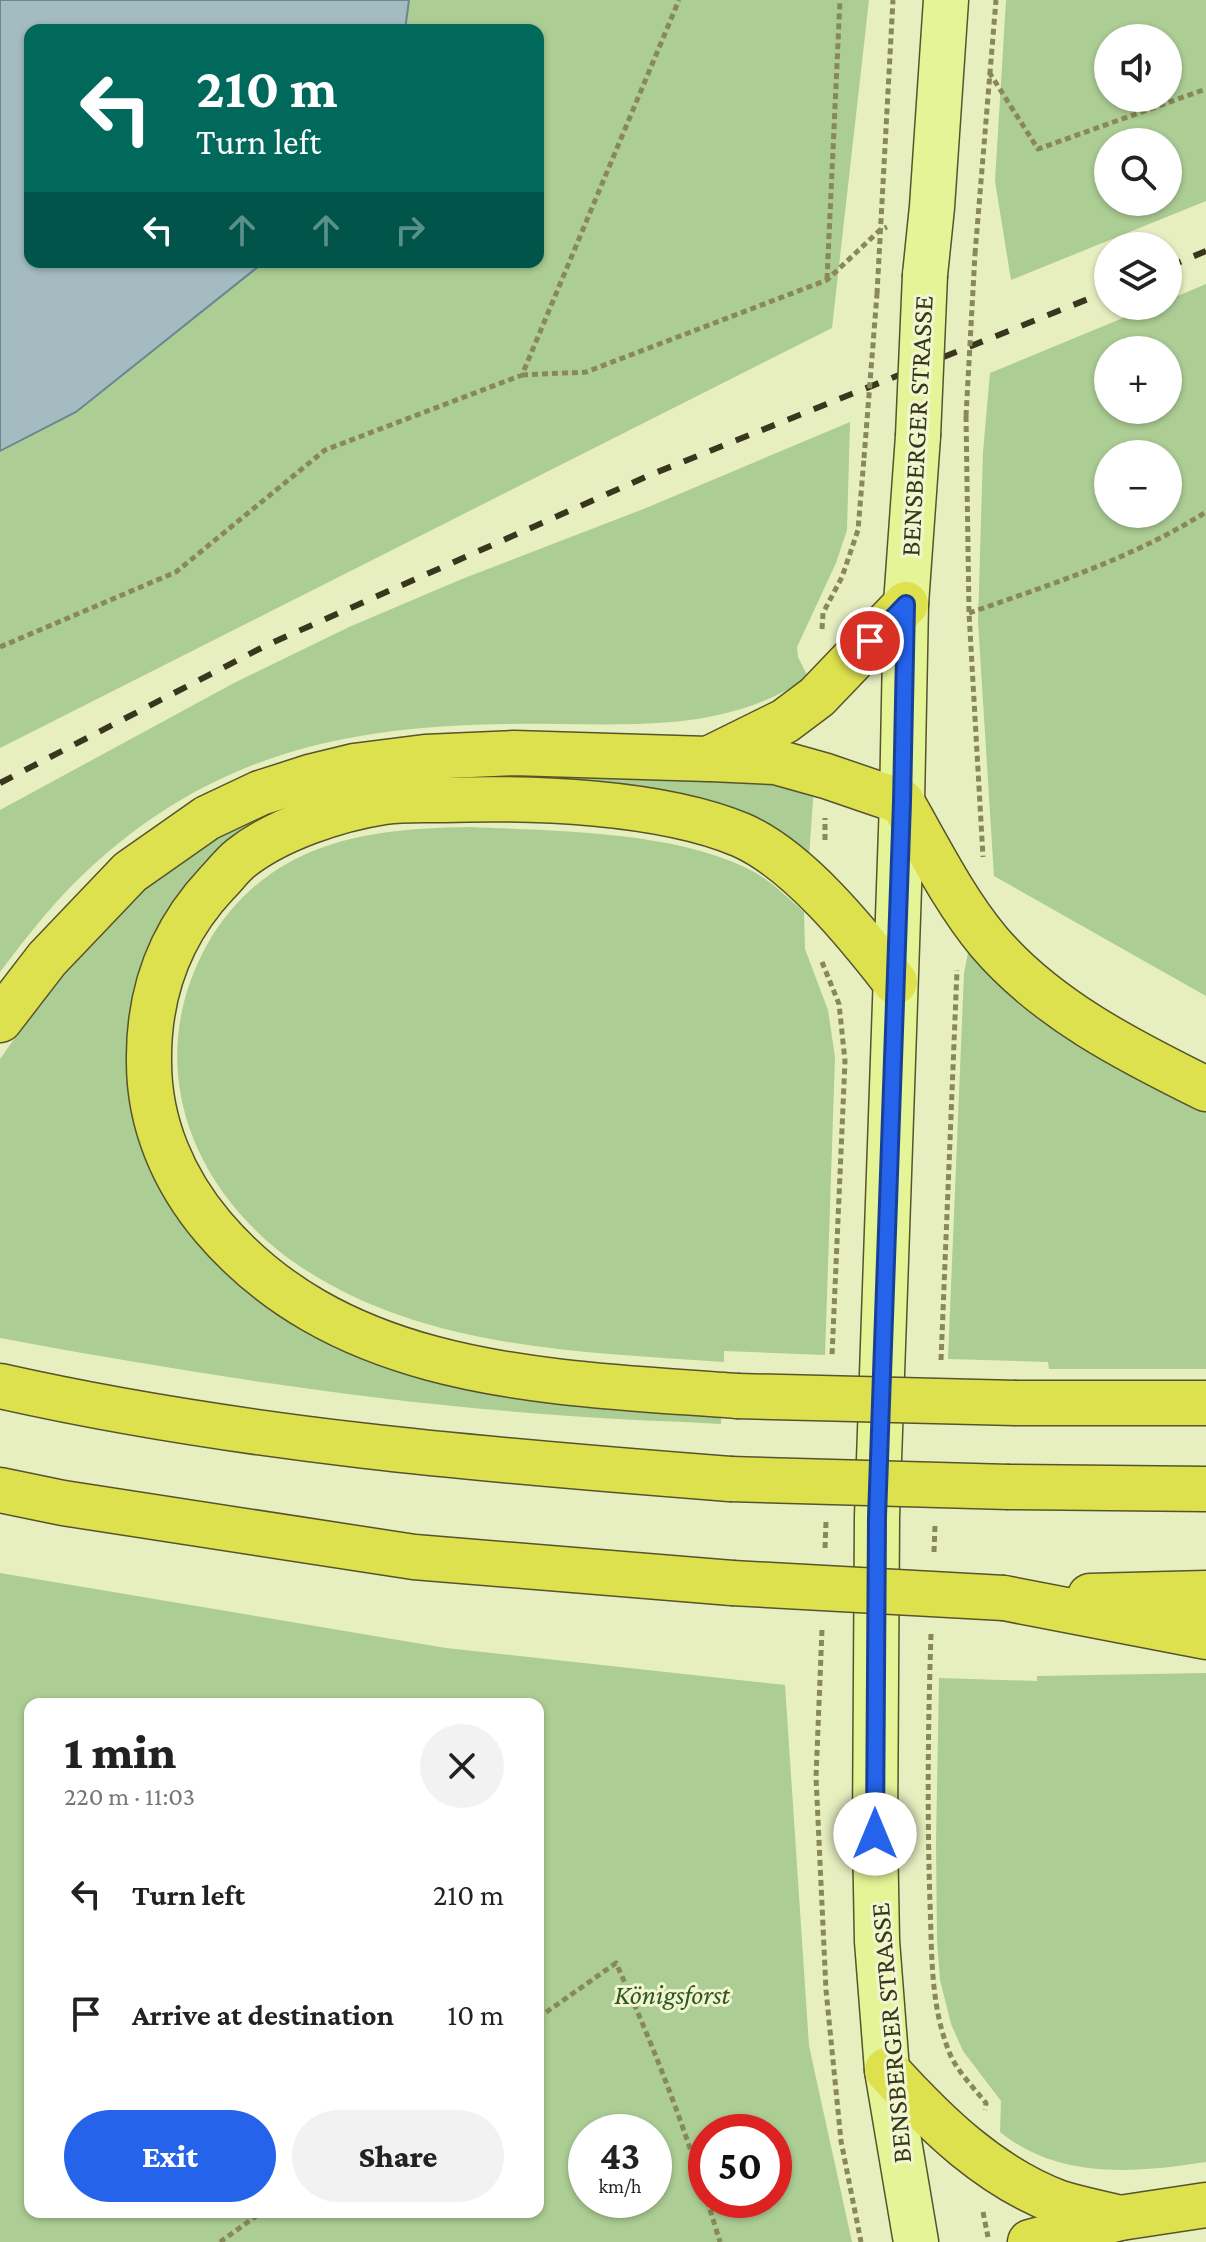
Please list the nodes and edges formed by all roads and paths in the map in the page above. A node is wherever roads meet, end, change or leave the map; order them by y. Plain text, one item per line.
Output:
1 (679, 0) edge
2 (840, 0) edge
3 (893, 0) edge
4 (946, 0) edge
5 (996, 0) edge
6 (989, 72) junction
7 (1206, 89) edge
8 (932, 207) junction
9 (880, 230) junction
10 (827, 280) junction
11 (522, 375) junction
12 (1206, 512) edge
13 (906, 604) junction
14 (969, 613) junction
15 (0, 647) edge
16 (817, 697) junction
17 (708, 759) junction
18 (826, 776) junction
19 (902, 802) junction
20 (821, 898) junction
21 (964, 909) junction
22 (895, 982) junction
23 (0, 1020) edge
24 (1206, 1089) edge
25 (832, 1362) dead end
26 (941, 1367) dead end
27 (0, 1386) edge
28 (1206, 1403) edge
29 (1206, 1489) edge
30 (0, 1490) edge
31 (826, 1522) dead end
32 (935, 1522) dead end
33 (934, 1553) dead end
34 (825, 1554) dead end
35 (1206, 1593) edge
36 (1004, 1598) junction
37 (822, 1617) dead end
38 (931, 1630) dead end
39 (1206, 1637) edge
40 (544, 2014) edge
41 (887, 2070) junction
42 (688, 2137) edge
43 (983, 2160) junction
44 (1206, 2205) edge
45 (254, 2218) edge
46 (712, 2218) edge
47 (1120, 2218) junction
48 (220, 2242) edge
49 (720, 2242) edge
50 (861, 2242) edge
51 (916, 2242) edge
52 (989, 2242) edge
53 (1030, 2242) edge

1 - 11 path
2 - 10 path
3 - 9 path
4 - 8 main road, BENSBERGER STRASSE
5 - 6 path
6 - 7 path
6 - 14 path, bridge
8 - 9 path
8 - 13 main road, BENSBERGER STRASSE, bridge
9 - 10 path
9 - 16 path, bridge
10 - 11 path
11 - 15 path
12 - 14 path
13 - 16 highway
13 - 19 main road, BENSBERGER STRASSE
14 - 21 path
16 - 17 highway
17 - 18 highway
17 - 23 highway
18 - 19 highway
18 - 20 path
19 - 21 highway
19 - 22 main road, BENSBERGER STRASSE
20 - 22 highway
20 - 25 path
20 - 28 highway, bridge
21 - 24 highway
21 - 26 path
22 - 41 main road, BENSBERGER STRASSE
27 - 29 highway, bridge
30 - 36 highway, bridge
31 - 34 path
32 - 33 path
35 - 36 highway
36 - 39 highway
37 - 50 path
38 - 43 path
40 - 42 path
41 - 43 highway
41 - 51 main road, BENSBERGER STRASSE
43 - 47 highway
43 - 52 path
44 - 47 highway
45 - 48 path
46 - 49 path
47 - 53 highway

